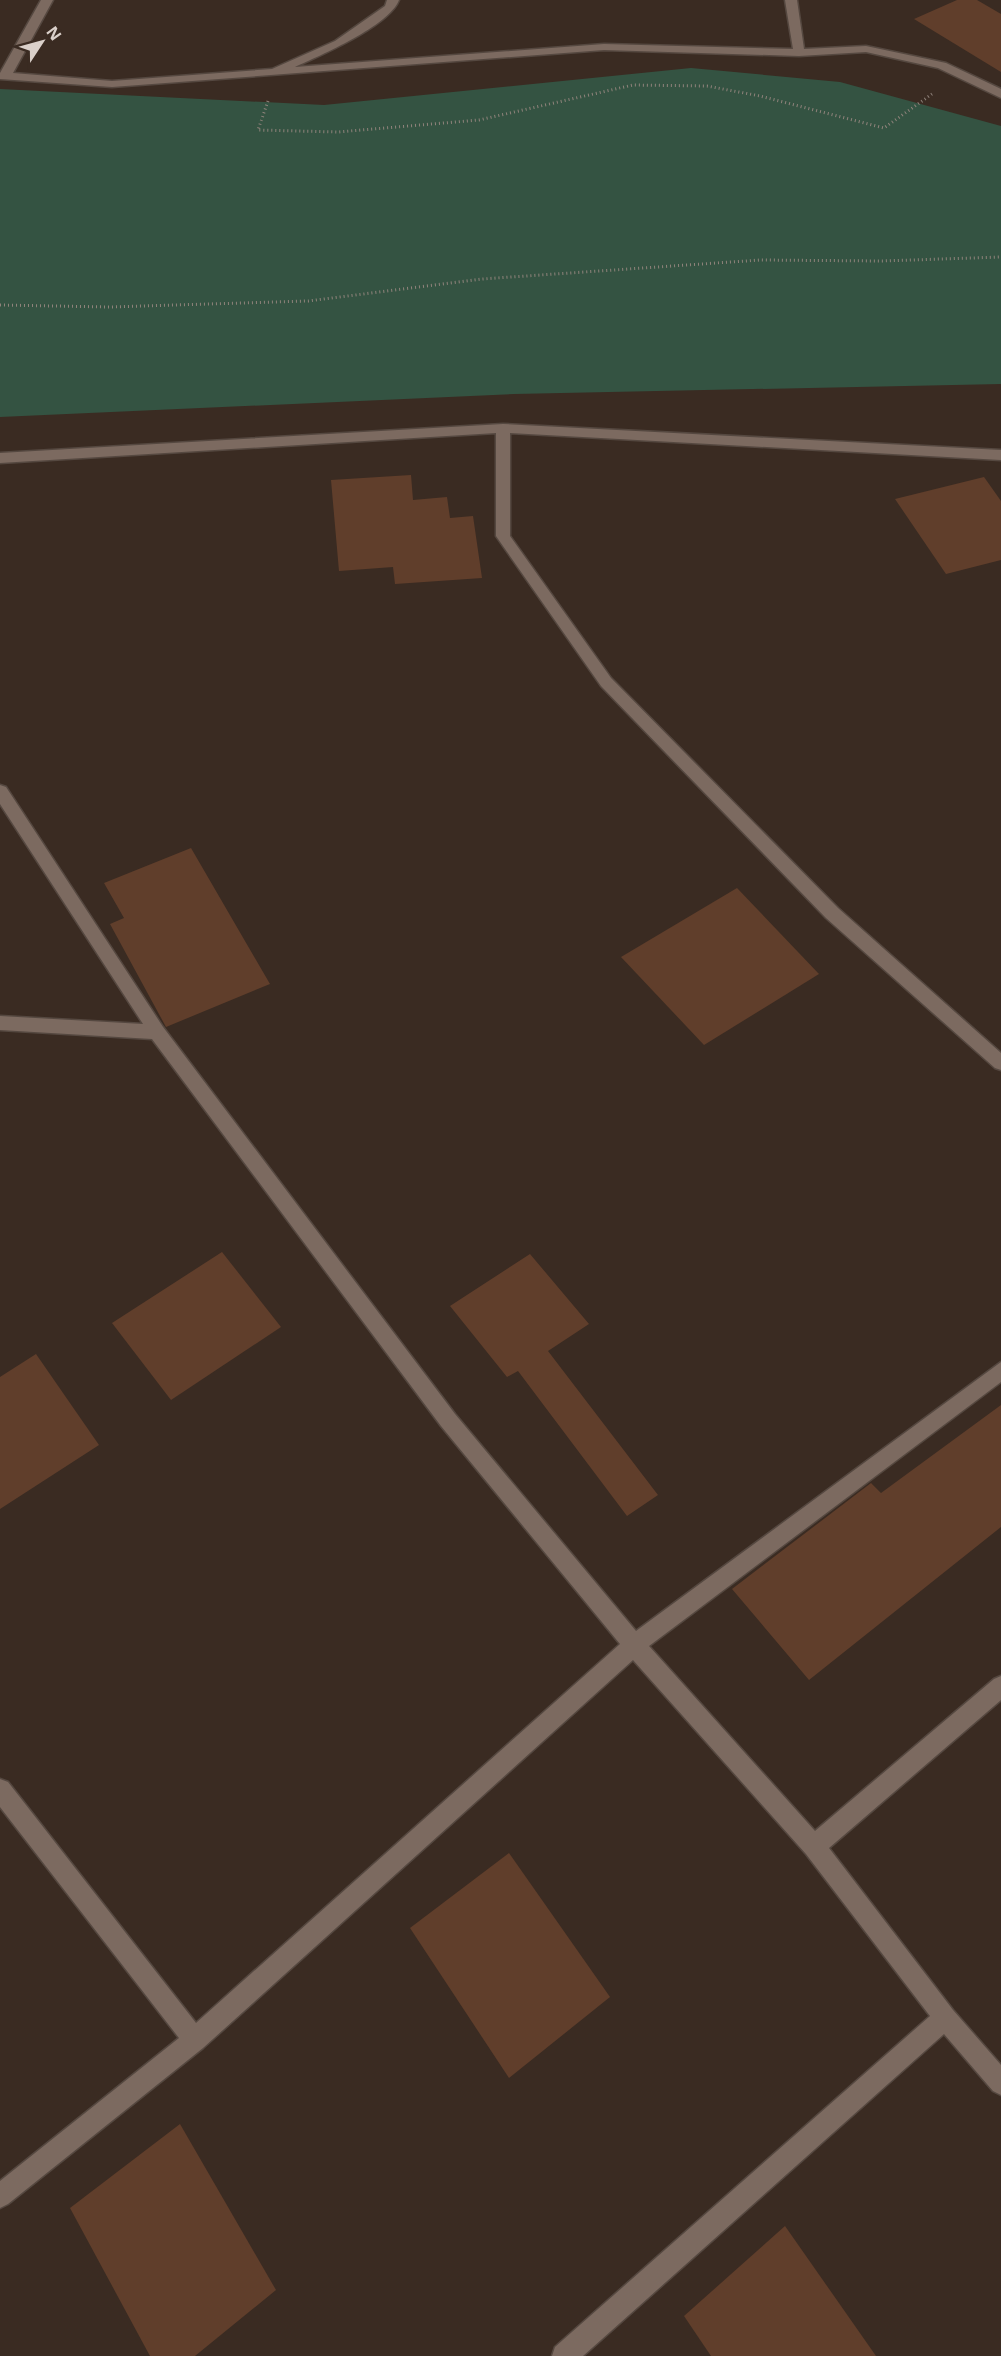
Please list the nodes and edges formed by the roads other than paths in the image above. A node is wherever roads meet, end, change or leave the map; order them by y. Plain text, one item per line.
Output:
1 (47, 0) edge
2 (393, 0) edge
3 (791, 0) edge
4 (799, 53) junction
5 (274, 72) junction
6 (2, 76) edge
7 (1001, 94) edge
8 (503, 428) junction
9 (1001, 455) edge
10 (0, 458) edge
11 (0, 791) edge
12 (0, 1023) edge
13 (157, 1032) junction
14 (1001, 1063) edge
15 (1001, 1371) edge
16 (634, 1645) junction
17 (1001, 1686) edge
18 (0, 1790) edge
19 (814, 1846) junction
20 (945, 2018) junction
21 (195, 2040) junction
22 (1001, 2083) edge
23 (0, 2196) edge
24 (564, 2356) edge

1 - 6 street
2 - 5 street
3 - 4 street
4 - 5 street
4 - 7 street
5 - 6 street
8 - 9 street
8 - 10 street
8 - 14 street
11 - 13 street
12 - 13 street
13 - 16 street
15 - 16 street
16 - 19 street
16 - 21 street
17 - 19 street
18 - 21 street
19 - 20 street
20 - 22 street
20 - 24 street
21 - 23 street

